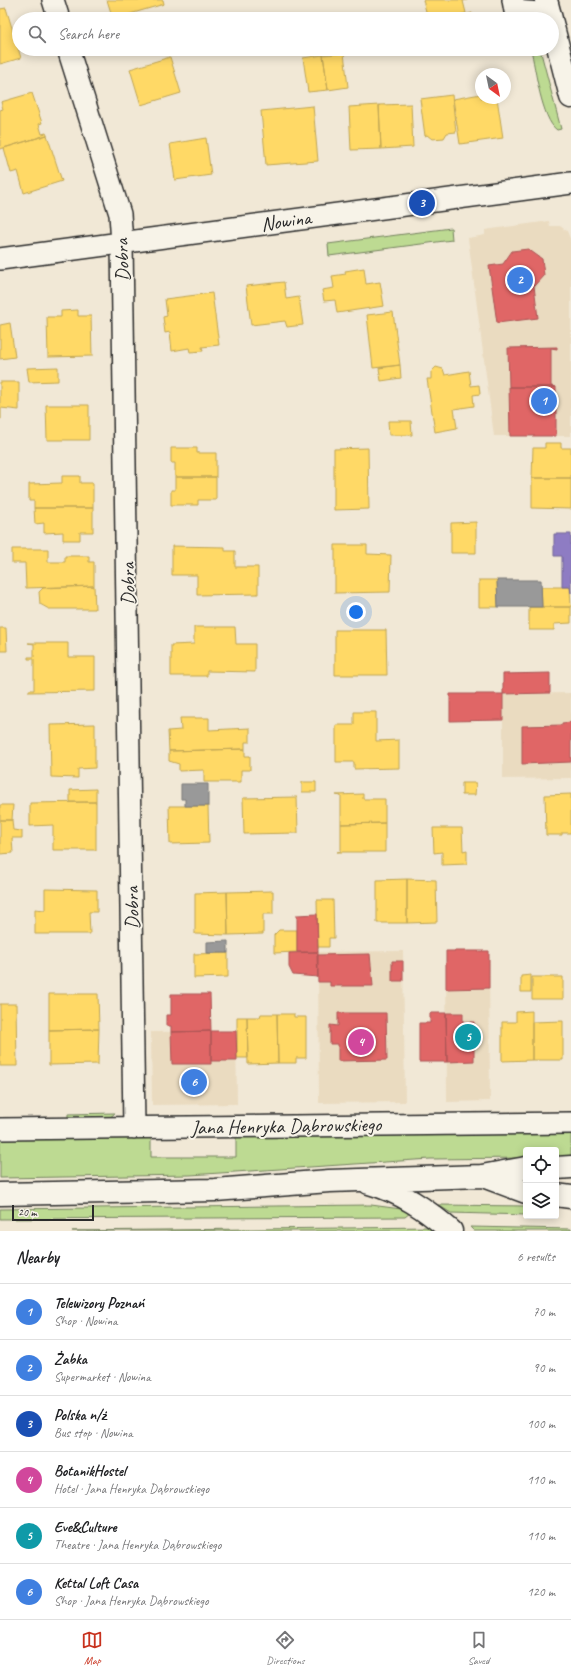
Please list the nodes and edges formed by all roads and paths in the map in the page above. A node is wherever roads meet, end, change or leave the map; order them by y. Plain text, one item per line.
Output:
1 (53, 0) edge
2 (514, 5) edge
3 (57, 12) edge
4 (542, 12) edge
5 (559, 50) edge
6 (70, 56) edge
7 (571, 97) edge
8 (571, 183) edge
9 (122, 243) junction
10 (0, 259) edge
11 (571, 1123) edge
12 (134, 1128) junction
13 (0, 1129) edge
14 (571, 1167) edge
15 (559, 1168) edge
16 (523, 1169) edge
17 (482, 1176) junction
18 (354, 1180) junction
19 (523, 1191) edge
20 (0, 1194) edge
21 (559, 1195) edge
22 (571, 1197) edge
23 (451, 1231) edge

1 - 3 street
2 - 4 street
5 - 7 street
6 - 9 street, Dobra
8 - 9 street, Nowina
9 - 10 street, Nowina
9 - 12 street, Dobra
11 - 12 street, Jana Henryka Dąbrowskiego
12 - 13 street, Jana Henryka Dąbrowskiego
14 - 15 street
16 - 17 street
17 - 18 street
17 - 19 street
18 - 20 street
18 - 23 street
21 - 22 street

